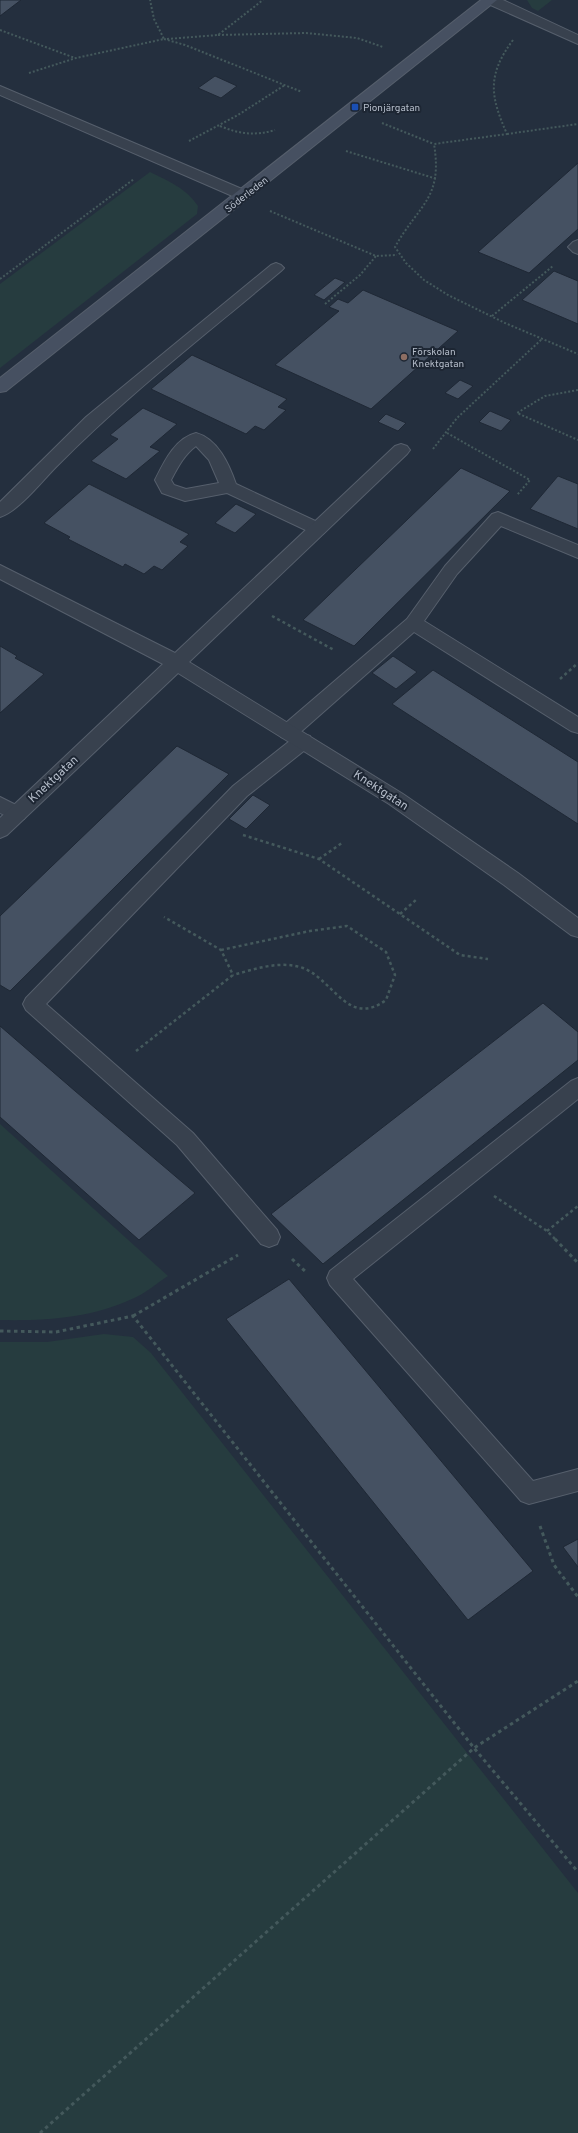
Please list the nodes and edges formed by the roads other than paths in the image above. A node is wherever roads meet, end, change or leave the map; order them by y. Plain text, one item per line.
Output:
1 (491, 0) edge
2 (578, 40) edge
3 (0, 90) edge
4 (244, 195) junction
5 (276, 268) dead end
6 (0, 387) edge
7 (401, 450) dead end
8 (229, 487) dead end
9 (0, 511) edge
10 (318, 529) junction
11 (578, 552) edge
12 (0, 571) edge
13 (412, 623) junction
14 (177, 663) junction
15 (578, 726) edge
16 (296, 736) junction
17 (0, 804) edge
18 (17, 814) junction
19 (0, 830) edge
20 (578, 929) edge
21 (578, 1087) edge
22 (269, 1237) road end
23 (578, 1480) edge

1 - 2 street
1 - 4 main road, Söderleden
3 - 4 street
4 - 6 main road, Söderleden
5 - 9 lane
7 - 10 street, Knektgatan
8 - 10 lane
10 - 14 street, Knektgatan
11 - 13 lane
12 - 14 street, Knektgatan
13 - 15 lane
13 - 16 lane
14 - 16 street, Knektgatan
14 - 18 street, Knektgatan
16 - 20 street, Knektgatan
16 - 22 lane
17 - 18 lane
18 - 19 street, Knektgatan
21 - 23 lane

